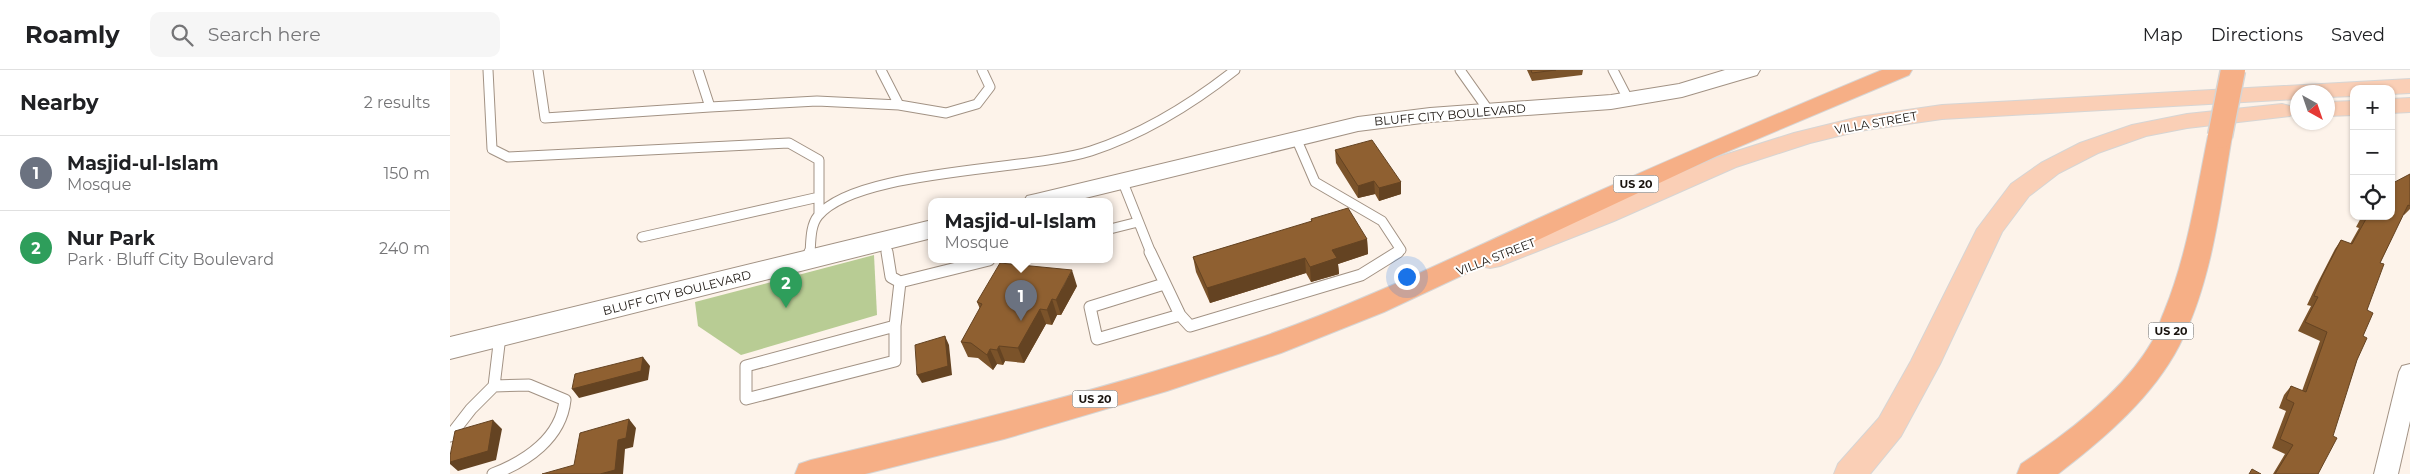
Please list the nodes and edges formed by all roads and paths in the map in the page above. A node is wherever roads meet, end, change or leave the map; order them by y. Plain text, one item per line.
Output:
1 (488, 70) edge
2 (538, 70) edge
3 (698, 70) edge
4 (881, 70) edge
5 (982, 70) edge
6 (1235, 70) edge
7 (1460, 70) edge
8 (1613, 70) edge
9 (1750, 70) edge
10 (1901, 70) edge
11 (2233, 70) edge
12 (2410, 86) edge
13 (1628, 99) junction
14 (899, 105) junction
15 (2410, 105) edge
16 (2395, 106) edge
17 (710, 107) junction
18 (2350, 108) edge
19 (2335, 109) edge
20 (1489, 111) junction
21 (2290, 111) edge
22 (1296, 138) junction
23 (1122, 180) junction
24 (819, 197) junction
25 (1052, 198) edge
26 (819, 214) junction
27 (1138, 222) junction
28 (1113, 228) edge
29 (928, 230) edge
30 (642, 238) dead end
31 (885, 241) junction
32 (810, 260) junction
33 (977, 263) edge
34 (900, 282) junction
35 (1164, 284) junction
36 (1374, 305) junction
37 (1180, 316) junction
38 (895, 326) junction
39 (500, 336) junction
40 (450, 348) edge
41 (2410, 372) edge
42 (494, 386) junction
43 (450, 436) edge
44 (2402, 440) edge
45 (493, 474) edge
46 (810, 474) edge
47 (1850, 474) edge
48 (2033, 474) edge
49 (2386, 474) edge

1 - 24 lane
2 - 17 lane
3 - 17 lane
4 - 14 lane
5 - 14 lane
6 - 26 lane
7 - 20 lane
8 - 13 lane
9 - 13 street, BLUFF CITY BOULEVARD
10 - 36 highway, US 20
11 - 48 highway, US 20, bridge
12 - 36 main road, VILLA STREET
13 - 20 street, BLUFF CITY BOULEVARD
14 - 17 lane
15 - 16 main road
18 - 19 main road
20 - 22 street, BLUFF CITY BOULEVARD
21 - 47 main road
22 - 23 street, BLUFF CITY BOULEVARD
22 - 37 lane
23 - 25 street, BLUFF CITY BOULEVARD
23 - 27 lane
24 - 26 lane
24 - 30 lane
26 - 32 lane
27 - 28 lane
27 - 35 lane
29 - 31 street, BLUFF CITY BOULEVARD
31 - 32 street, BLUFF CITY BOULEVARD
31 - 34 lane
32 - 39 street, BLUFF CITY BOULEVARD
33 - 34 lane
34 - 38 lane
35 - 37 lane
35 - 37 lane
36 - 46 highway, US 20
38 - 38 lane
39 - 40 street, BLUFF CITY BOULEVARD
39 - 42 lane
41 - 44 street
42 - 43 lane
42 - 45 lane
44 - 49 street

